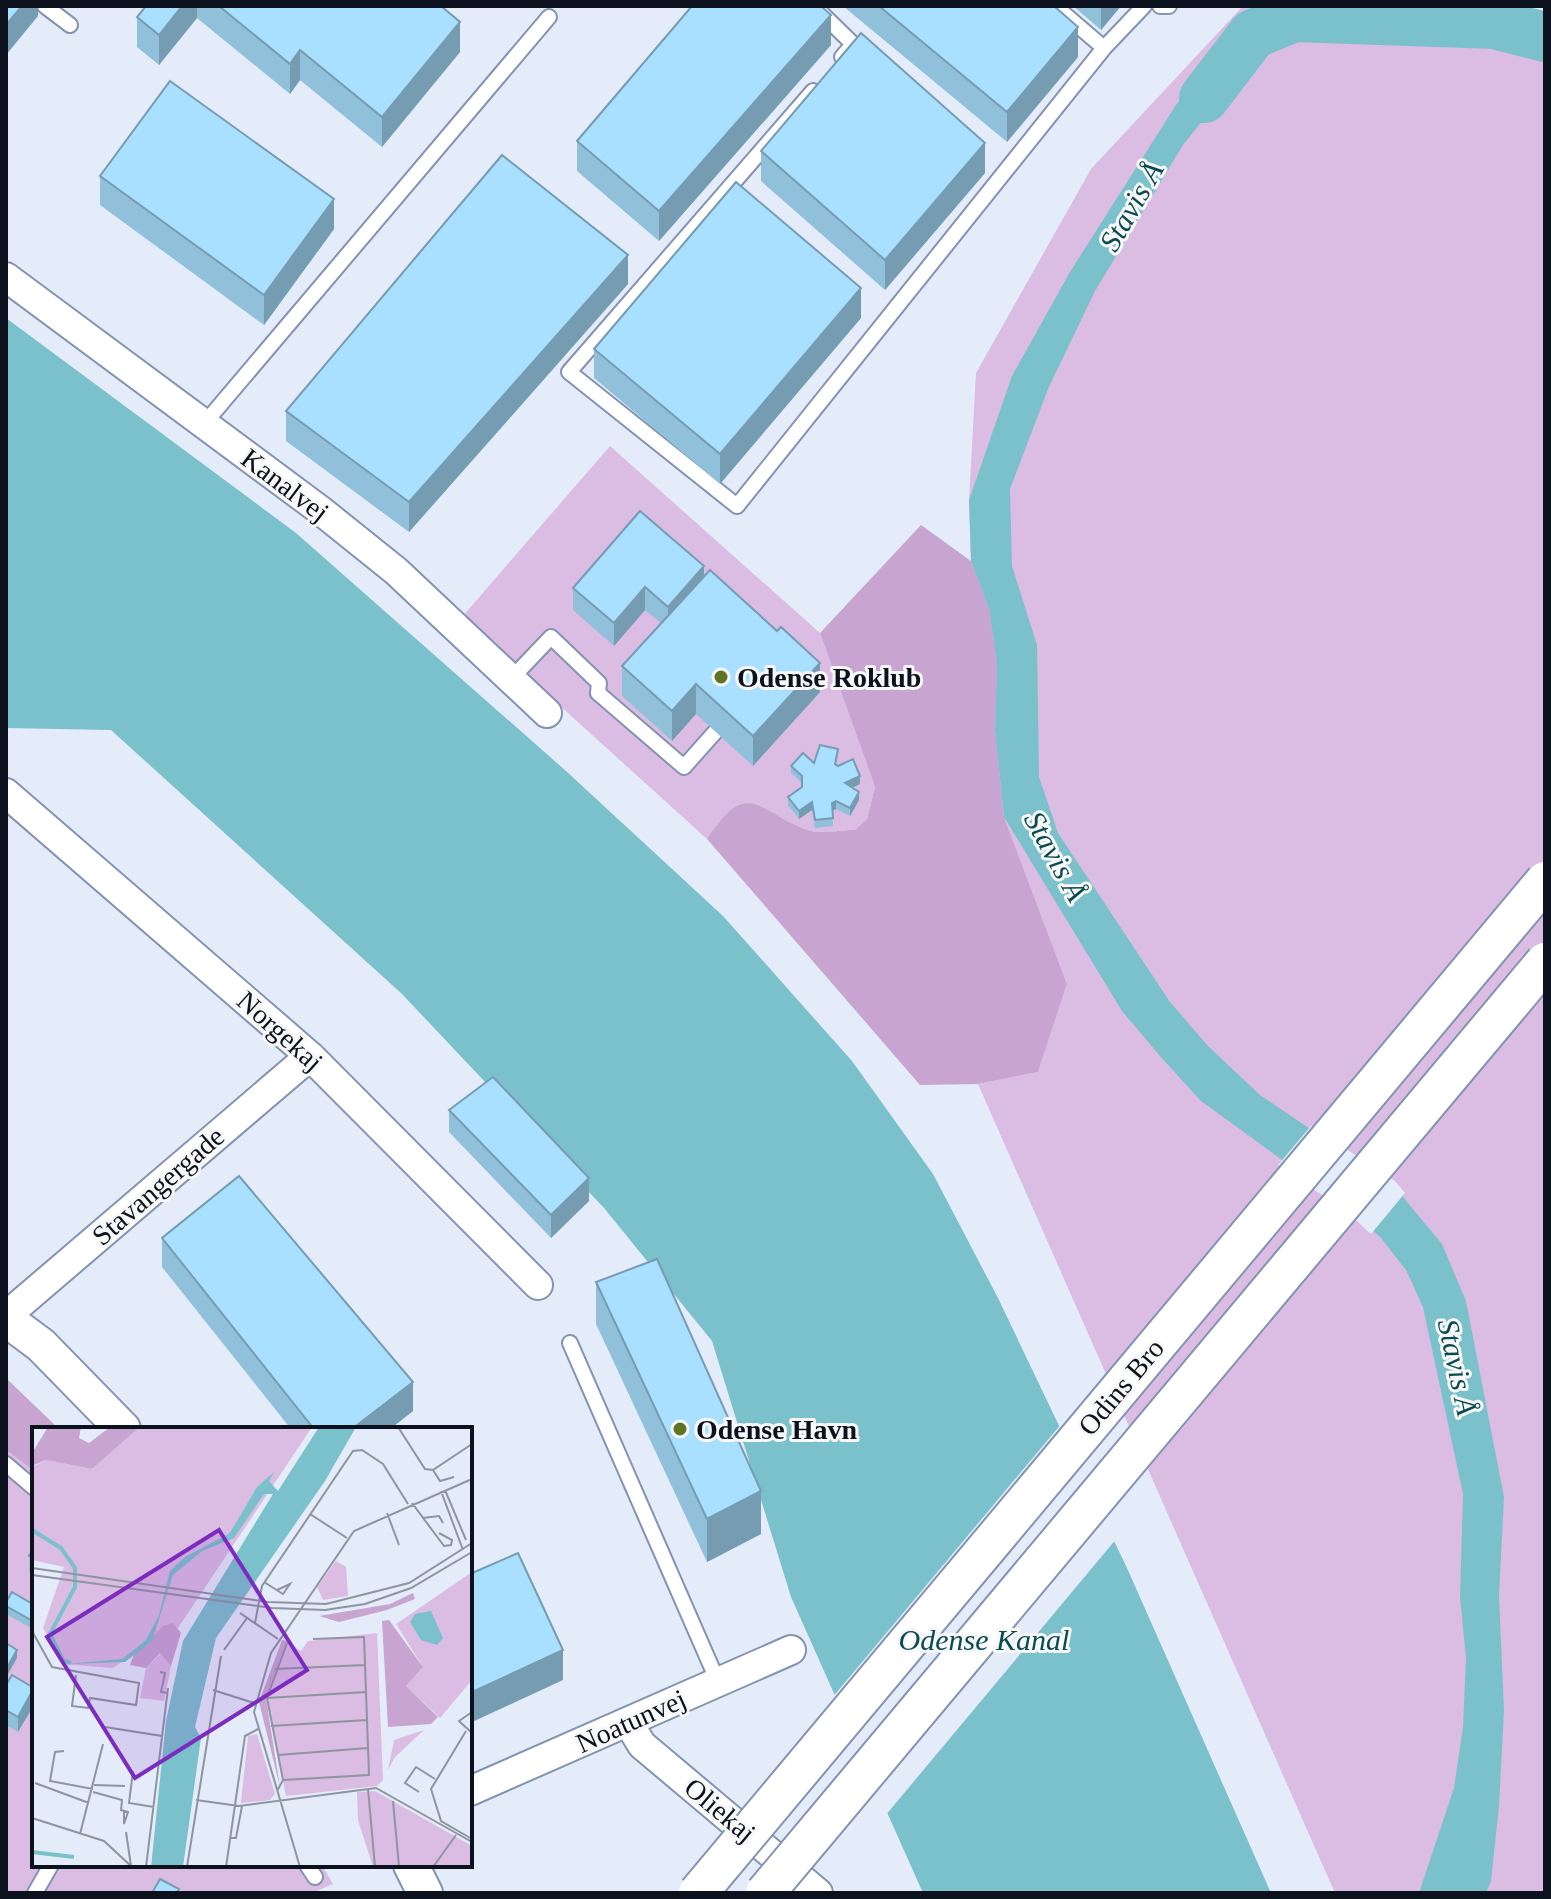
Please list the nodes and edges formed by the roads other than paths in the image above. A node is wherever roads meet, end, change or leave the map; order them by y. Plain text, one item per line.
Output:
1 (45, 6) edge
2 (814, 6) edge
3 (1055, 6) edge
4 (1144, 6) edge
5 (1160, 6) edge
6 (1169, 6) edge
7 (549, 17) dead end
8 (70, 25) dead end
9 (1104, 48) junction
10 (6, 277) edge
11 (204, 424) junction
12 (511, 679) junction
13 (547, 713) dead end
14 (716, 731) edge
15 (6, 793) edge
16 (1545, 881) edge
17 (1545, 962) edge
18 (310, 1056) junction
19 (538, 1285) dead end
20 (6, 1318) edge
21 (570, 1343) dead end
22 (121, 1427) edge
23 (6, 1464) edge
24 (32, 1486) edge
25 (791, 1650) dead end
26 (718, 1682) junction
27 (628, 1722) junction
28 (472, 1790) edge
29 (50, 1867) edge
30 (412, 1867) edge
31 (35, 1893) edge
32 (425, 1893) edge
33 (698, 1893) edge
34 (765, 1893) edge
35 (818, 1893) edge

1 - 8 lane
2 - 9 lane
3 - 9 lane
4 - 9 lane
5 - 6 lane
7 - 11 lane
10 - 11 street, Kanalvej
11 - 12 street, Kanalvej
12 - 13 street, Kanalvej
12 - 14 lane
15 - 18 street, Norgekaj
16 - 33 main road, Odins Bro, bridge
17 - 34 main road, Odins Bro, bridge
18 - 19 street, Norgekaj
18 - 20 street, Stavangergade
20 - 22 street
21 - 26 lane
23 - 24 lane
25 - 26 street, Noatunvej
26 - 27 street, Noatunvej
27 - 28 street, Noatunvej
27 - 35 street, Oliekaj
29 - 31 lane
30 - 32 street

